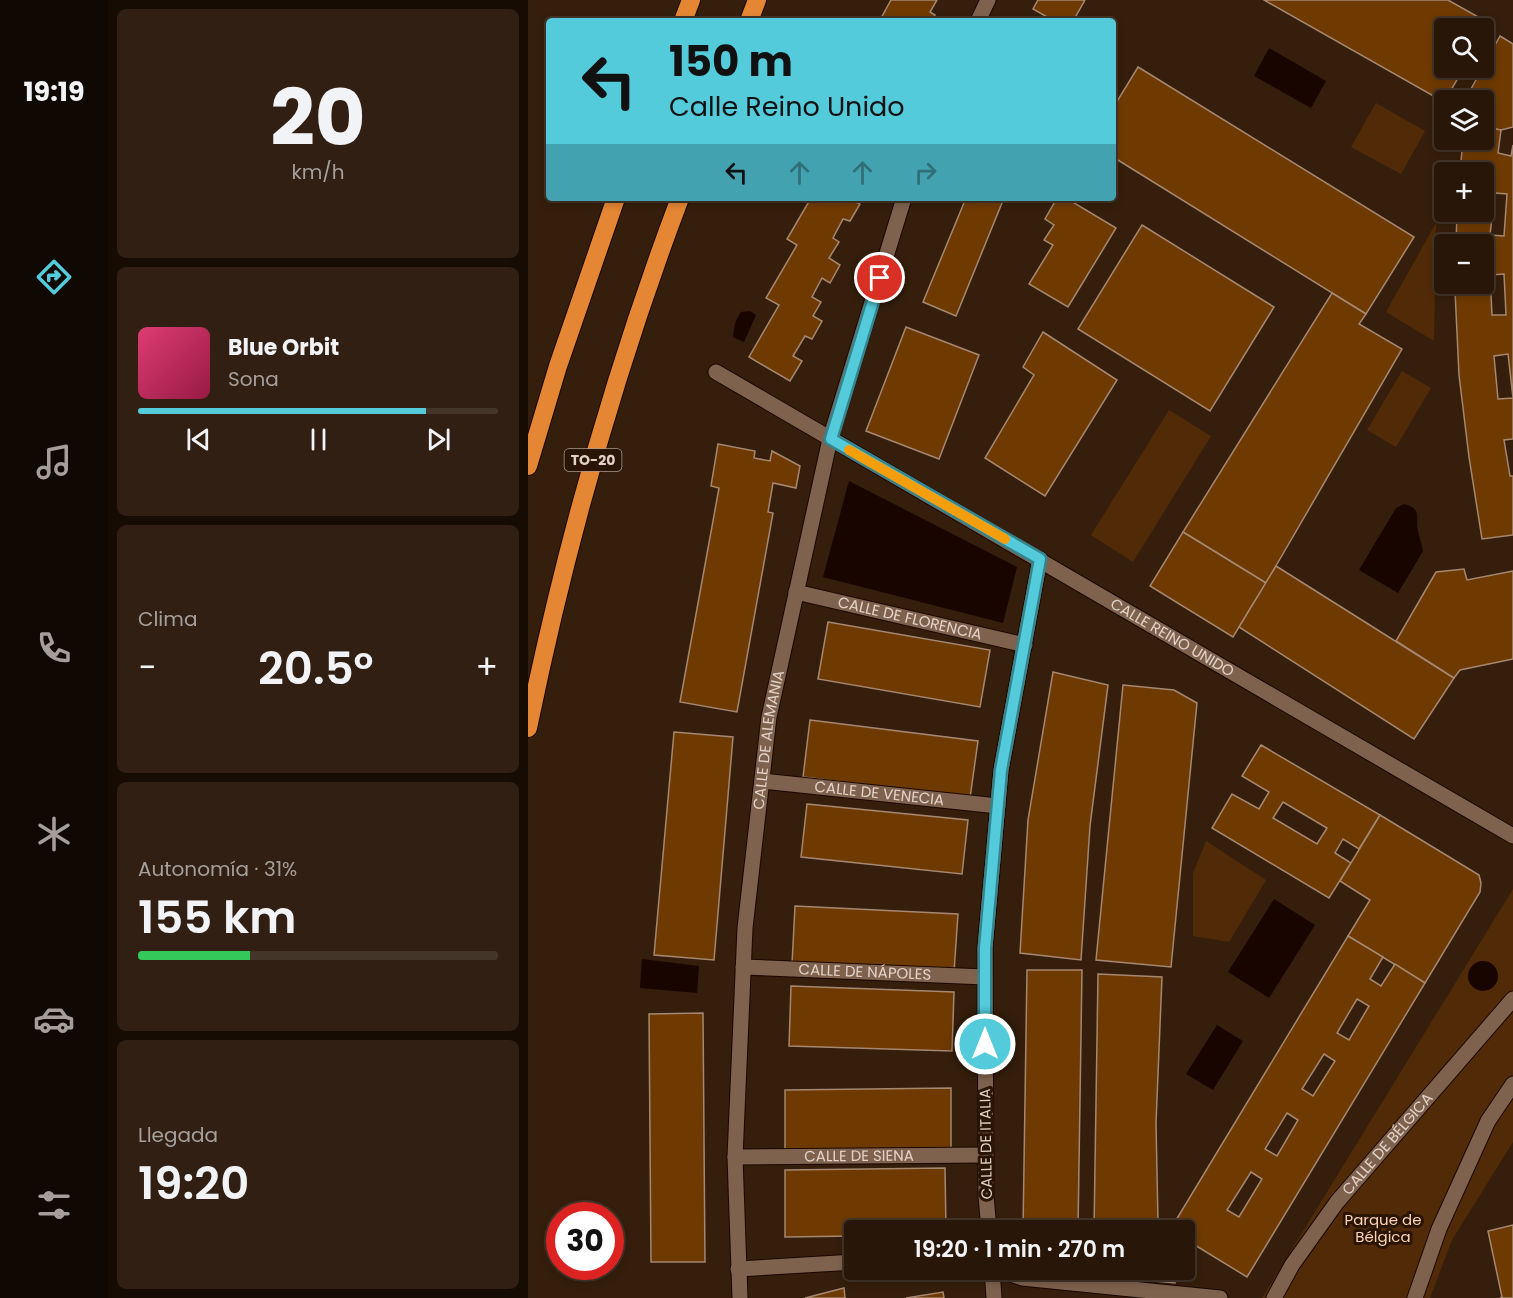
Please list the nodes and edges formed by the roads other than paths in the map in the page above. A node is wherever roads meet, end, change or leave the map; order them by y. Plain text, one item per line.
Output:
1 (691, 0) edge
2 (757, 0) edge
3 (988, 0) edge
4 (684, 18) edge
5 (750, 18) edge
6 (979, 18) edge
7 (615, 201) edge
8 (679, 201) edge
9 (903, 201) edge
10 (716, 372) dead end
11 (831, 439) junction
12 (528, 466) edge
13 (1040, 559) junction
14 (796, 592) junction
15 (1025, 645) junction
16 (528, 728) edge
17 (762, 781) junction
18 (998, 806) junction
19 (1513, 836) edge
20 (743, 967) junction
21 (985, 977) junction
22 (1513, 999) edge
23 (1513, 1084) edge
24 (986, 1155) junction
25 (735, 1157) junction
26 (988, 1220) edge
27 (844, 1263) edge
28 (738, 1269) junction
29 (994, 1280) edge
30 (1042, 1280) edge
31 (740, 1298) edge
32 (994, 1298) edge
33 (1220, 1298) edge
34 (1274, 1298) edge
35 (1415, 1298) edge

1 - 4 highway
2 - 5 highway
3 - 6 street
7 - 12 highway
8 - 16 highway, TO-20
9 - 11 street, CALLE DE ALEMANIA
10 - 11 street, CALLE REINO UNIDO
11 - 13 street, CALLE REINO UNIDO
11 - 14 street, CALLE DE ALEMANIA
13 - 15 street, CALLE DE ITALIA
13 - 19 street, CALLE REINO UNIDO
14 - 15 street, CALLE DE FLORENCIA
14 - 17 street, CALLE DE ALEMANIA
15 - 18 street, CALLE DE ITALIA
17 - 18 street, CALLE DE VENECIA
17 - 20 street, CALLE DE ALEMANIA
18 - 21 street, CALLE DE ITALIA
20 - 21 street, CALLE DE NÁPOLES
20 - 25 street, CALLE DE ALEMANIA
21 - 24 street, CALLE DE ITALIA
22 - 34 street, CALLE DE BÉLGICA
23 - 35 street
24 - 25 street, CALLE DE SIENA
24 - 26 street, CALLE DE ITALIA
25 - 28 street, CALLE DE ALEMANIA
27 - 28 street
28 - 31 street, CALLE DE ALEMANIA
29 - 32 street
30 - 33 street

